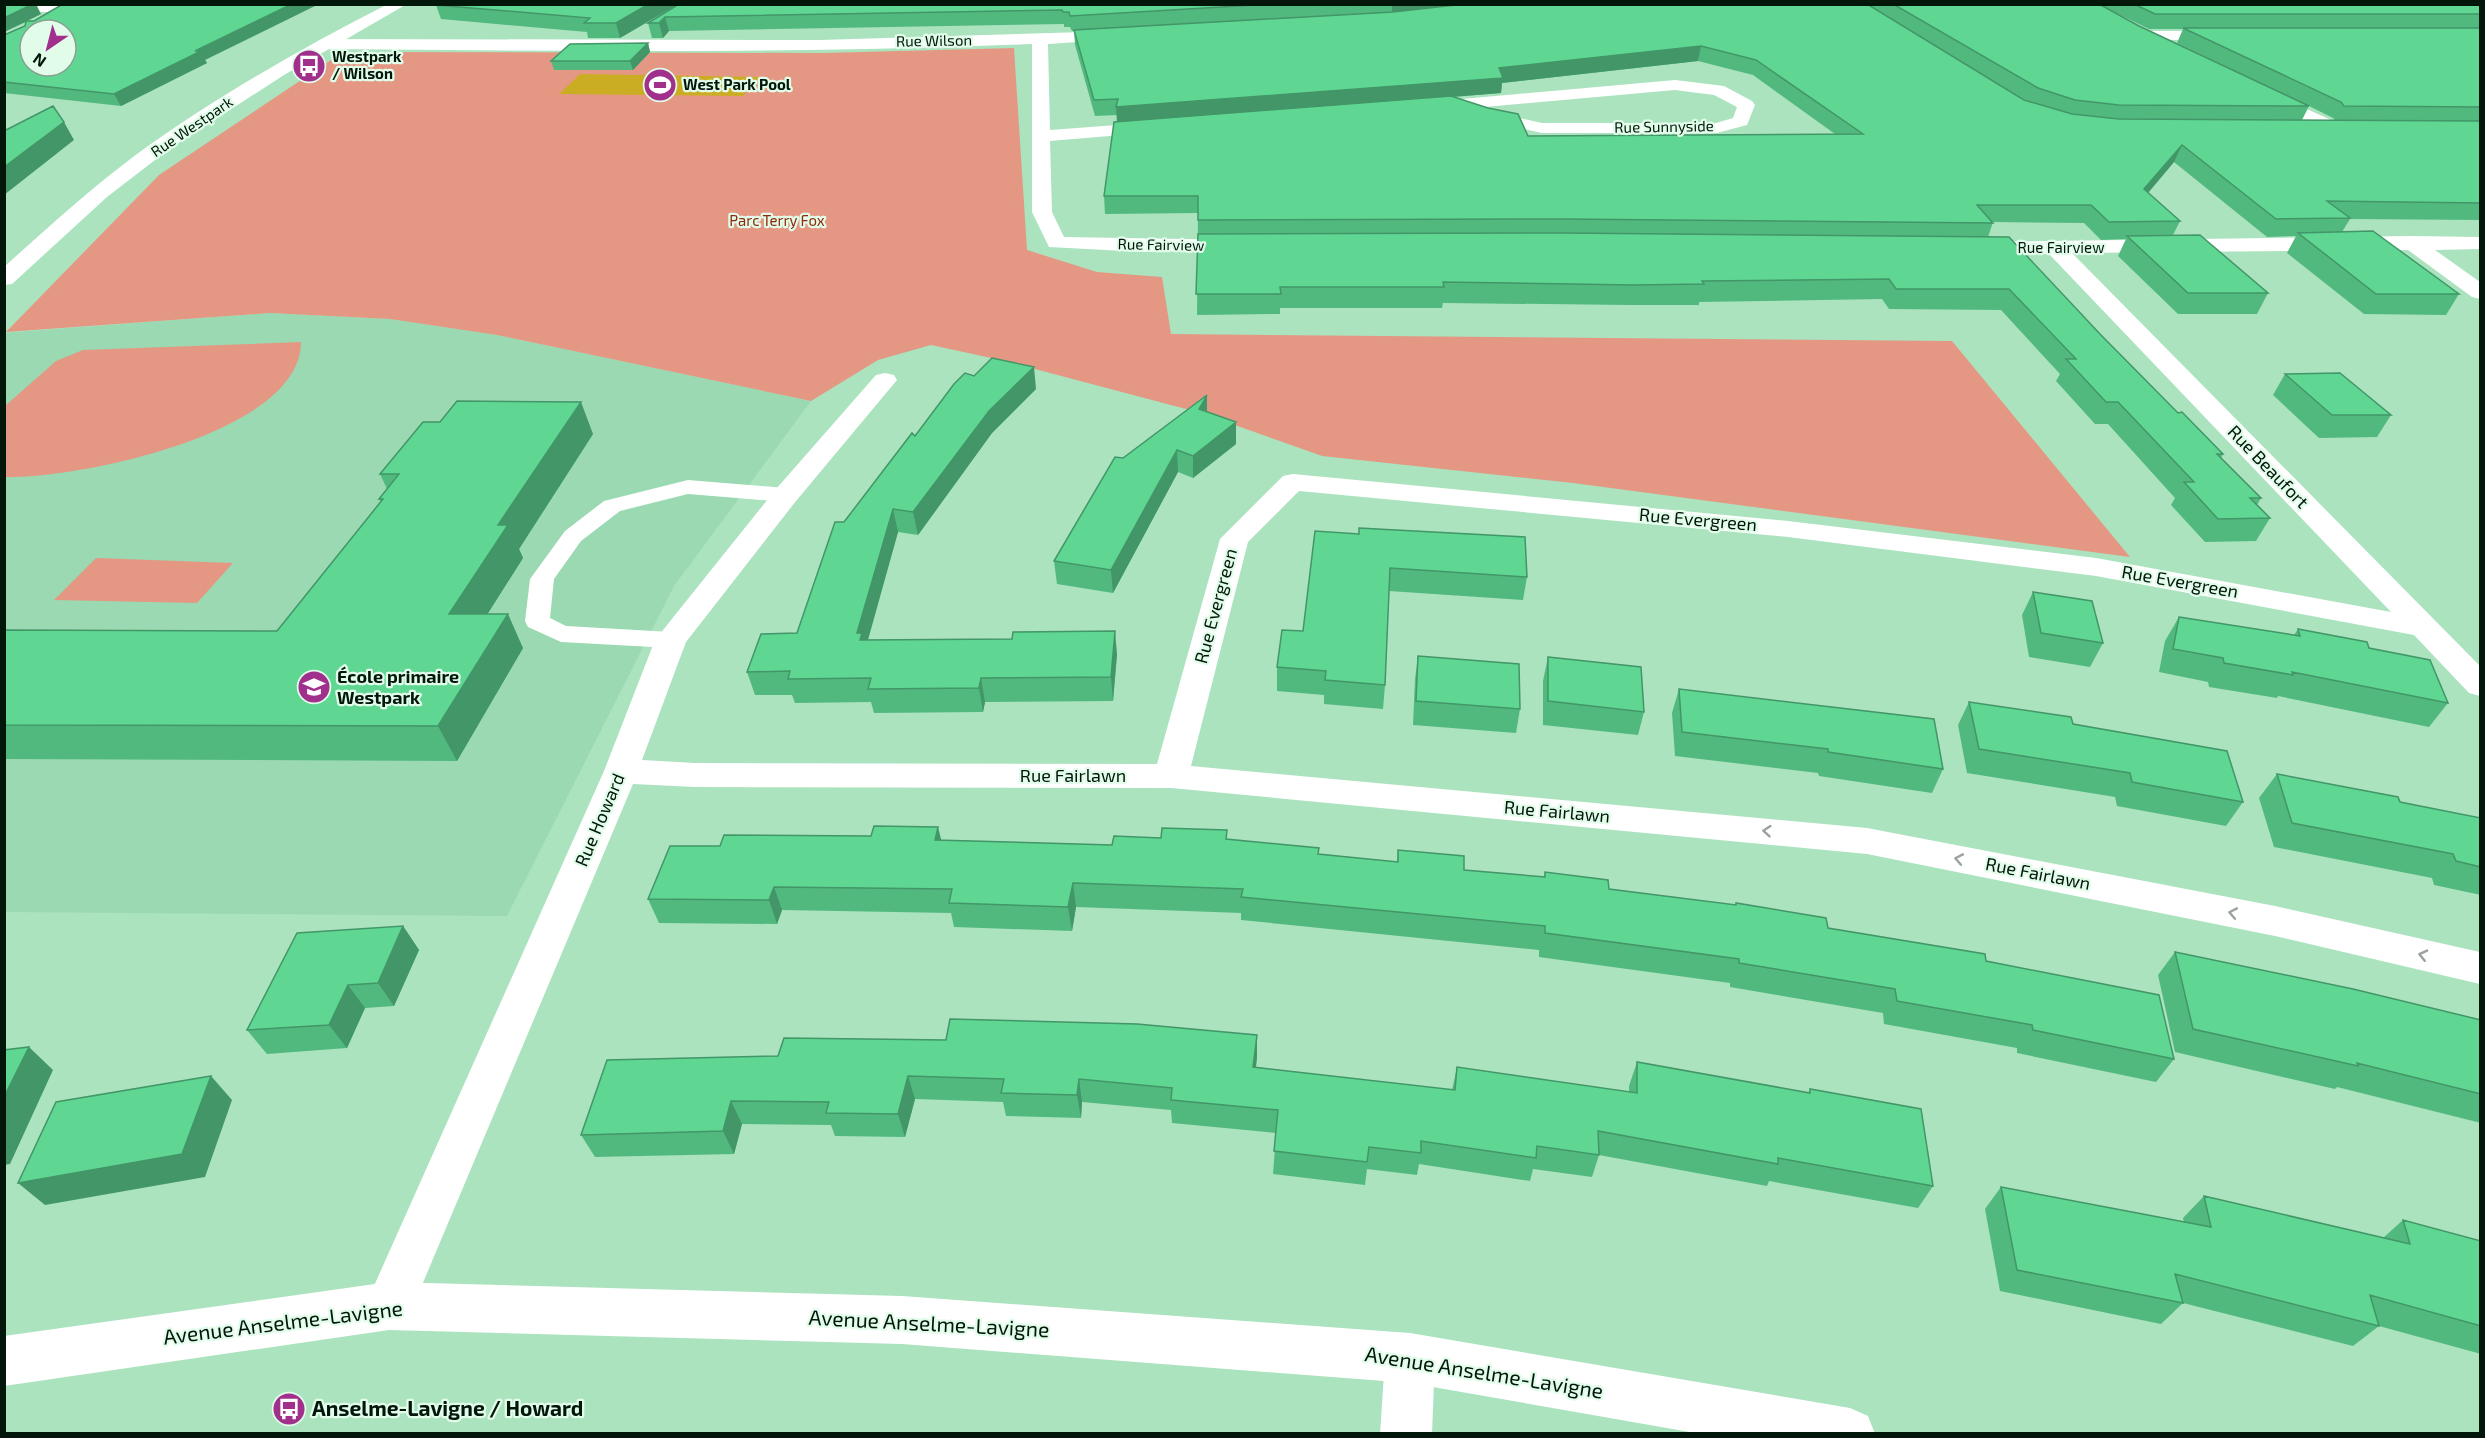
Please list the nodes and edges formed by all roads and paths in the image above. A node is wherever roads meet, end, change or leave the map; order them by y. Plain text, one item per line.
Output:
1 (400, 4) edge
2 (4, 6) edge
3 (75, 6) edge
4 (51, 18) edge
5 (648, 31) edge
6 (1130, 35) edge
7 (2245, 36) edge
8 (1040, 40) junction
9 (322, 44) junction
10 (623, 45) junction
11 (2170, 50) edge
12 (2253, 90) edge
13 (1451, 105) junction
14 (1428, 107) edge
15 (1170, 126) edge
16 (2301, 129) edge
17 (2336, 129) junction
18 (2358, 129) edge
19 (1042, 136) junction
20 (2411, 242) junction
21 (2481, 243) edge
22 (1263, 246) edge
23 (1949, 248) edge
24 (2056, 249) junction
25 (4, 279) edge
26 (2481, 292) edge
27 (885, 380) dead end
28 (786, 495) junction
29 (2423, 627) junction
30 (671, 640) junction
31 (2481, 685) edge
32 (621, 771) junction
33 (1171, 776) junction
34 (2481, 968) edge
35 (389, 1306) junction
36 (1410, 1358) junction
37 (4, 1361) edge
38 (1406, 1434) edge
39 (1850, 1434) edge

1 - 9 street, Rue Westpark
2 - 3 street
3 - 4 street
5 - 10 street
6 - 8 street, Rue Wilson
7 - 11 street
8 - 10 street, Rue Wilson
8 - 19 street, Rue Fairview
9 - 10 street, Rue Wilson
9 - 25 street, Rue Westpark
12 - 17 street
13 - 13 street, Rue Sunnyside
13 - 14 street, Rue Sunnyside
15 - 19 street
16 - 17 street
17 - 18 street
19 - 22 street, Rue Fairview
20 - 21 street, Rue Fairview
20 - 24 street, Rue Fairview
20 - 26 street
23 - 24 street, Rue Fairview
24 - 29 street, Rue Beaufort
27 - 28 street, Rue Howard
28 - 30 street, Rue Howard
28 - 30 lane
29 - 31 street, Rue Beaufort
29 - 33 street, Rue Evergreen
30 - 32 street, Rue Howard
32 - 33 street, Rue Fairlawn
32 - 35 street, Rue Howard
34 -> 33 street, Rue Fairlawn
35 - 36 street, Avenue Anselme-Lavigne
35 - 37 street, Avenue Anselme-Lavigne
36 - 38 street
36 - 39 street, Avenue Anselme-Lavigne

